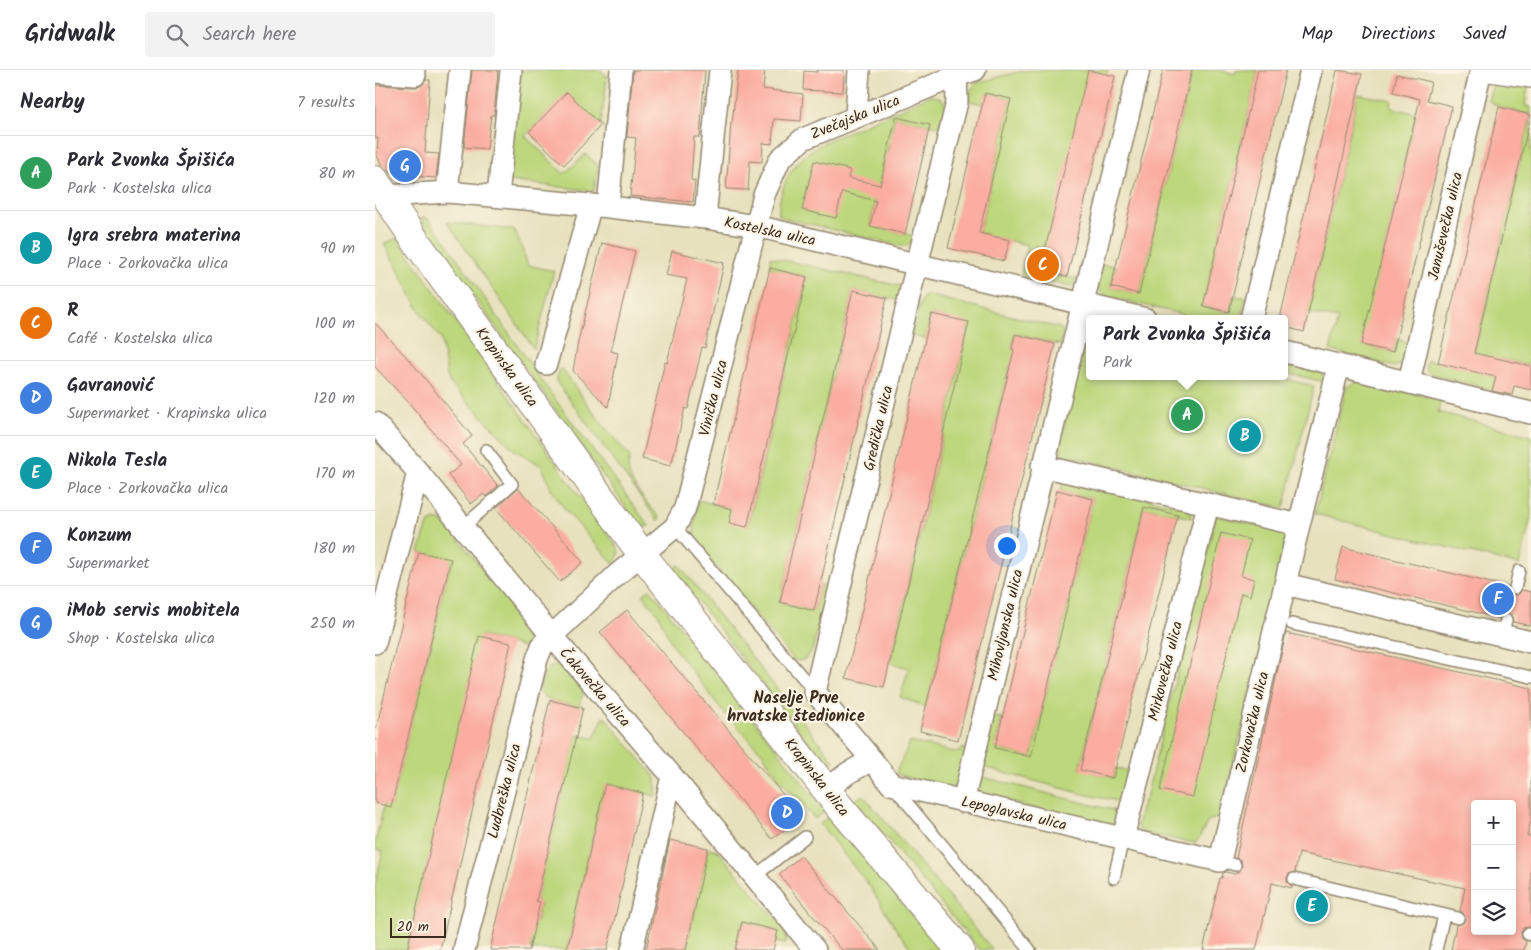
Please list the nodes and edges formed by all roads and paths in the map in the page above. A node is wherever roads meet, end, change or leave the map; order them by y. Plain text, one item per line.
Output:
1 (460, 70) edge
2 (511, 70) edge
3 (621, 70) edge
4 (720, 70) edge
5 (859, 70) edge
6 (1139, 70) edge
7 (1311, 70) edge
8 (1483, 70) edge
9 (375, 72) edge
10 (963, 72) edge
11 (415, 75) dead end
12 (1531, 77) edge
13 (856, 116) junction
14 (380, 188) edge
15 (447, 192) junction
16 (498, 196) junction
17 (600, 206) junction
18 (705, 218) junction
19 (756, 226) junction
20 (917, 264) junction
21 (1082, 303) junction
22 (1130, 315) edge
23 (1252, 315) edge
24 (1288, 353) edge
25 (546, 364) dead end
26 (1339, 364) junction
27 (1409, 382) junction
28 (1531, 413) edge
29 (375, 423) edge
30 (486, 450) dead end
31 (1043, 466) junction
32 (418, 472) junction
33 (1207, 505) junction
34 (1299, 525) junction
35 (463, 526) junction
36 (675, 527) junction
37 (641, 553) junction
38 (1519, 571) dead end
39 (1285, 584) junction
40 (1515, 588) dead end
41 (1292, 624) dead end
42 (551, 635) junction
43 (1531, 642) edge
44 (375, 643) edge
45 (1531, 677) edge
46 (815, 692) junction
47 (872, 760) junction
48 (672, 776) junction
49 (891, 784) junction
50 (826, 790) junction
51 (963, 802) junction
52 (805, 837) dead end
53 (1123, 838) junction
54 (1228, 863) joint
55 (755, 876) junction
56 (1114, 878) dead end
57 (1294, 879) dead end
58 (1444, 915) junction
59 (1458, 918) dead end
60 (806, 946) edge
61 (464, 950) edge
62 (632, 950) edge
63 (960, 950) edge
64 (1030, 950) edge
65 (1436, 950) edge

1 - 15 street
2 - 16 street
3 - 17 street
4 - 18 street
5 - 13 street
6 - 21 street, Mihovljanska ulica
7 - 23 street
8 - 12 street
8 - 27 street, Januševečka ulica
9 - 11 street
10 - 13 street, Zvečajska ulica
10 - 20 street, Gredička ulica
13 - 19 street, Zvečajska ulica
14 - 15 street, Kostelska ulica
14 - 37 street, Krapinska ulica
15 - 16 street, Kostelska ulica
16 - 17 street, Kostelska ulica
17 - 18 street, Kostelska ulica
17 - 25 street
18 - 19 street, Kostelska ulica
19 - 20 street, Kostelska ulica
19 - 36 street, Vinička ulica
20 - 21 street, Kostelska ulica
20 - 46 street, Gredička ulica
21 - 22 street, Kostelska ulica
21 - 31 street, Mihovljanska ulica
24 - 26 street
26 - 27 street
26 - 34 street, Zorkovačka ulica
27 - 28 street
29 - 32 street, Čakovečka ulica
30 - 35 lane
31 - 33 street
31 - 51 street, Mihovljanska ulica
32 - 35 street, Čakovečka ulica
32 - 44 street
33 - 34 street
33 - 53 street, Mirkovečka ulica
34 - 39 street, Zorkovačka ulica
35 - 42 street, Čakovečka ulica
36 - 37 street, Vinička ulica
36 - 46 lane
37 - 42 street
37 - 50 street, Krapinska ulica
38 - 40 lane
39 - 43 street
39 - 54 street, Zorkovačka ulica
41 - 45 lane
42 - 48 street, Čakovečka ulica
42 - 61 street, Ludbreška ulica
46 - 47 street
47 - 49 street
47 - 50 street
48 - 55 street, Čakovečka ulica
48 - 62 street
49 - 51 street, Lepoglavska ulica
49 - 64 lane
50 - 63 street, Krapinska ulica
51 - 53 street, Lepoglavska ulica
52 - 55 lane
53 - 54 street, Lepoglavska ulica
53 - 56 lane
55 - 60 street, Čakovečka ulica
57 - 58 lane
58 - 59 lane
58 - 65 lane

